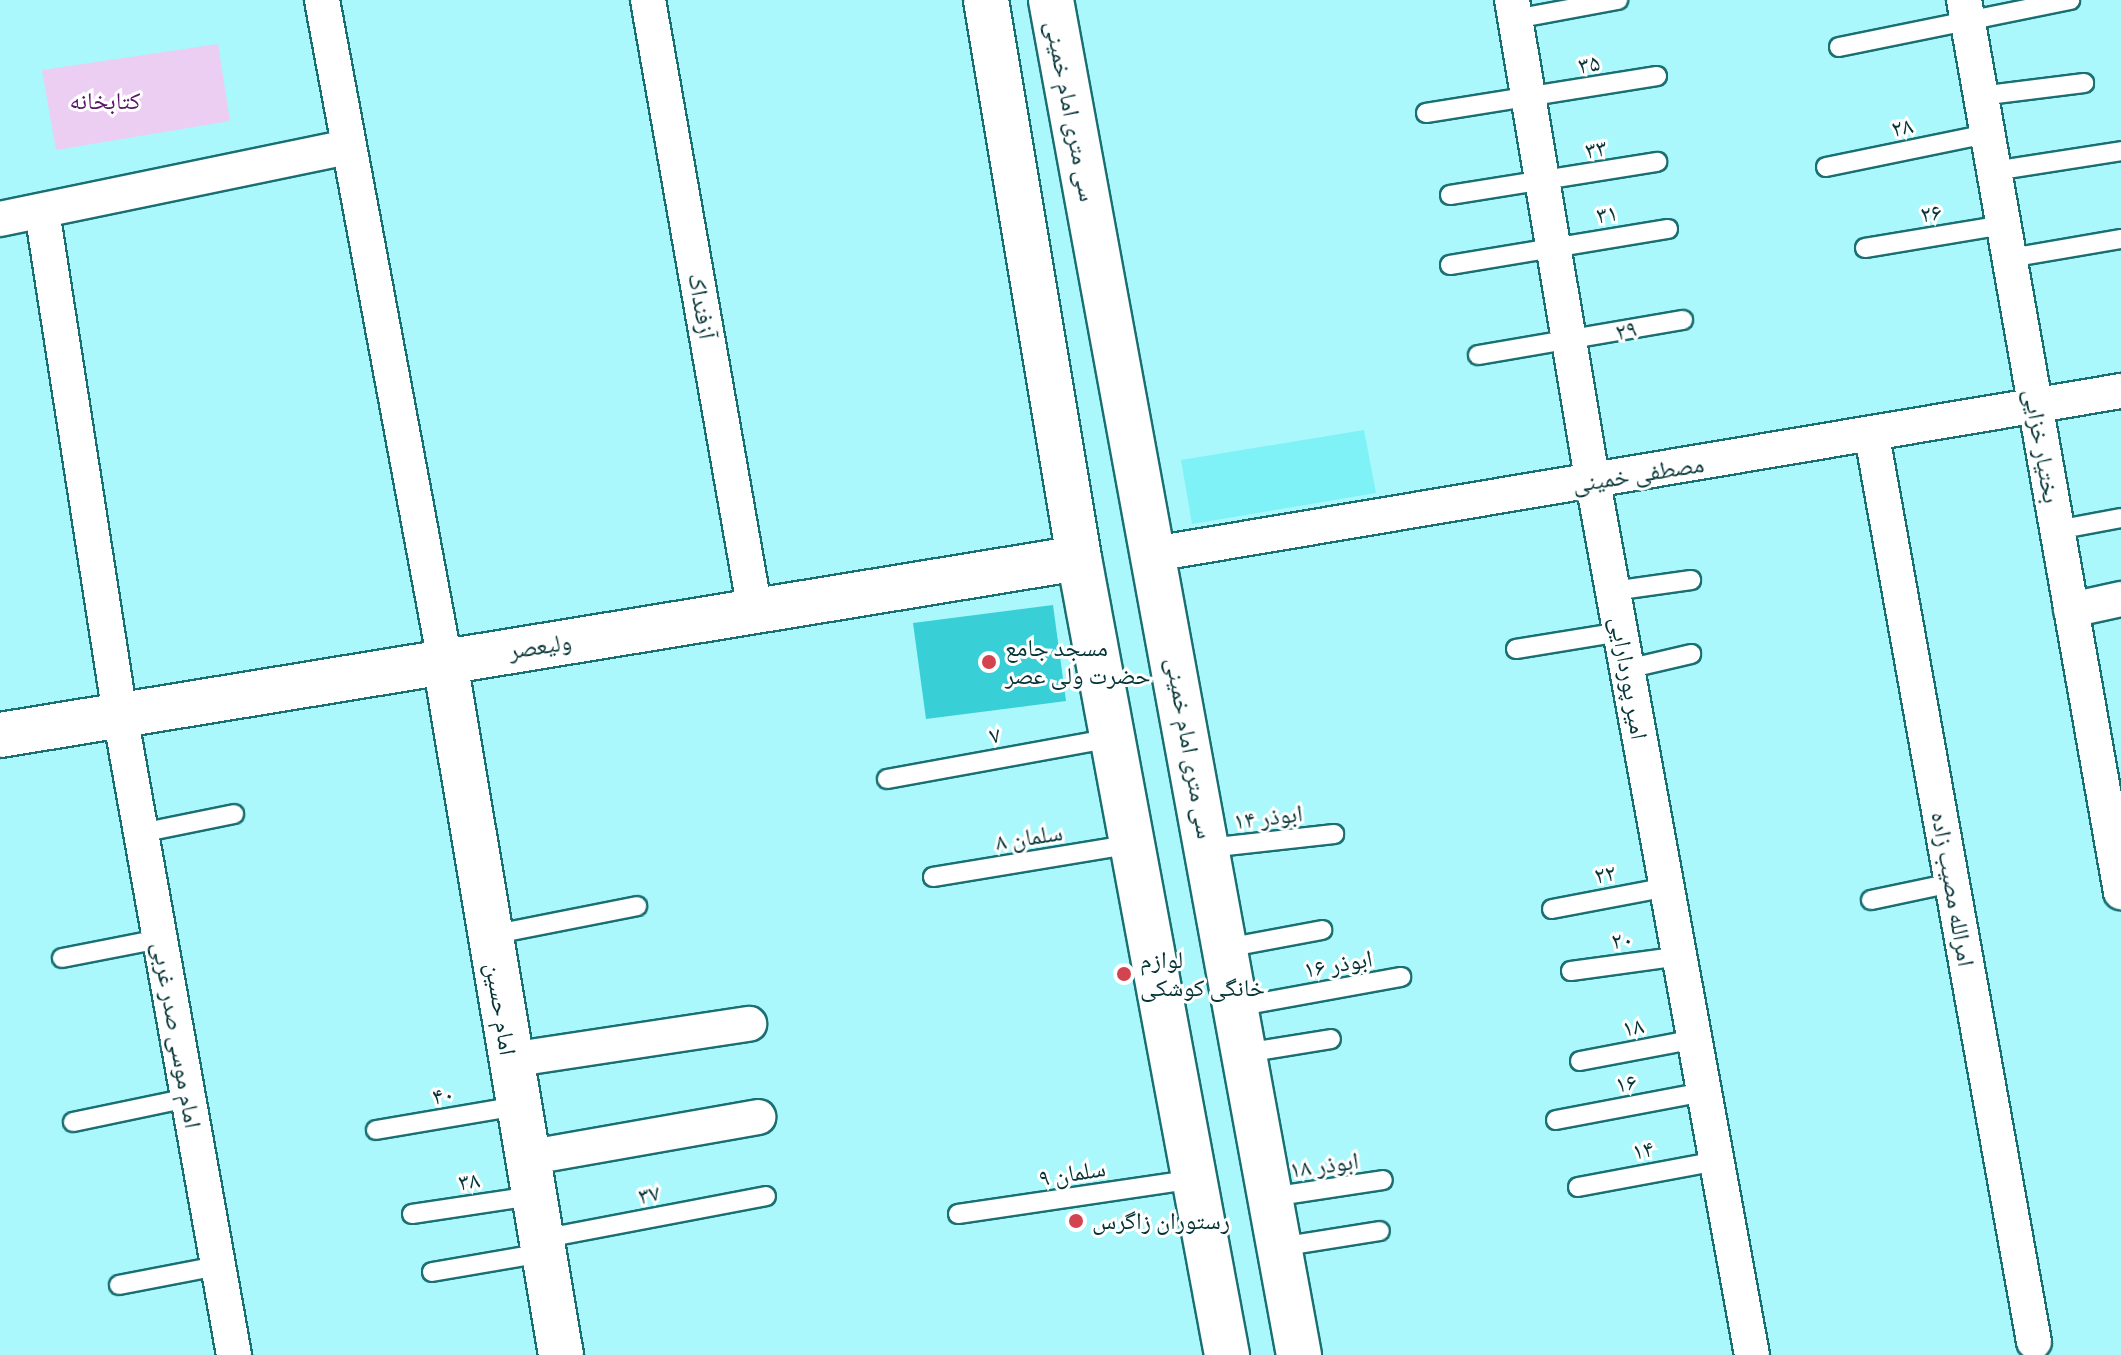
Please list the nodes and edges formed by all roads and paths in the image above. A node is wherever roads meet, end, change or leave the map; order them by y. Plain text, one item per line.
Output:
1 (322, 0) edge
2 (648, 0) edge
3 (986, 0) edge
4 (1051, 0) edge
5 (1618, 0) edge
6 (2070, 0) edge
7 (1514, 9) edge
8 (1966, 9) edge
9 (1839, 47) dead end
10 (1657, 76) dead end
11 (2084, 83) dead end
12 (1980, 96) junction
13 (1529, 99) junction
14 (1426, 113) dead end
15 (1987, 134) junction
16 (349, 147) junction
17 (2121, 151) edge
18 (1657, 162) dead end
19 (1826, 167) dead end
20 (1994, 171) junction
21 (1543, 182) junction
22 (1450, 195) dead end
23 (42, 211) junction
24 (0, 219) edge
25 (1668, 229) dead end
26 (2121, 239) edge
27 (2007, 242) junction
28 (1554, 247) junction
29 (1865, 248) dead end
30 (1450, 265) dead end
31 (1683, 320) dead end
32 (1569, 341) junction
33 (1478, 355) dead end
34 (2121, 391) edge
35 (2036, 409) junction
36 (1872, 436) junction
37 (1593, 482) junction
38 (2121, 518) edge
39 (2057, 530) junction
40 (1154, 554) junction
41 (1079, 558) junction
42 (1691, 580) dead end
43 (1613, 591) junction
44 (2121, 599) edge
45 (2071, 610) junction
46 (755, 611) junction
47 (1620, 632) junction
48 (1516, 649) dead end
49 (1691, 654) dead end
50 (445, 662) junction
51 (1627, 669) junction
52 (120, 715) junction
53 (0, 735) edge
54 (1112, 738) junction
55 (887, 779) dead end
56 (234, 814) dead end
57 (141, 833) junction
58 (1334, 834) dead end
59 (1132, 844) junction
60 (1208, 848) junction
61 (933, 877) dead end
62 (1952, 883) junction
63 (1667, 887) junction
64 (2121, 892) edge
65 (1871, 900) dead end
66 (637, 906) dead end
67 (1552, 909) dead end
68 (1322, 930) dead end
69 (489, 936) junction
70 (160, 939) junction
71 (1226, 948) junction
72 (1680, 956) junction
73 (62, 958) dead end
74 (1571, 971) dead end
75 (1401, 977) dead end
76 (1236, 1007) junction
77 (749, 1024) dead end
78 (1331, 1039) dead end
79 (1695, 1039) junction
80 (1245, 1053) junction
81 (510, 1060) junction
82 (1580, 1061) dead end
83 (1704, 1092) junction
84 (188, 1098) junction
85 (518, 1106) junction
86 (758, 1117) dead end
87 (1556, 1120) dead end
88 (73, 1122) dead end
89 (376, 1130) dead end
90 (1717, 1161) junction
91 (529, 1177) junction
92 (1194, 1179) junction
93 (1383, 1180) dead end
94 (1578, 1187) dead end
95 (766, 1196) dead end
96 (1271, 1197) junction
97 (412, 1214) dead end
98 (958, 1214) dead end
99 (1380, 1231) dead end
100 (542, 1246) junction
101 (1280, 1247) junction
102 (218, 1266) junction
103 (432, 1272) dead end
104 (119, 1285) dead end
105 (2034, 1342) dead end
106 (234, 1355) edge
107 (561, 1355) edge
108 (1227, 1355) edge
109 (1299, 1355) edge
110 (1752, 1355) edge

1 - 16 street
2 - 46 street, آزفنداک
3 - 41 main road
4 - 40 main road, سی متری امام خمینی
5 - 7 lane
6 - 8 lane
7 - 13 street, امیر پوردارایی
8 - 9 lane
8 - 12 street, بختیار خزایی
10 - 13 lane, ۳۵
11 - 12 lane
12 - 15 street, بختیار خزایی
13 - 14 lane, ۳۵
13 - 21 street, امیر پوردارایی
15 - 19 lane, ۲۸
15 - 20 street, بختیار خزایی
16 - 23 street
16 - 50 street
17 - 20 lane
18 - 21 lane, ۳۳
20 - 27 street, بختیار خزایی
21 - 22 lane, ۳۳
21 - 28 street, امیر پوردارایی
23 - 24 street
23 - 52 street, امام موسی صدر غربی
25 - 28 lane, ۳۱
26 - 27 lane
27 - 29 lane, ۲۶
27 - 35 street, بختیار خزایی
28 - 30 lane
28 - 32 street, امیر پوردارایی
31 - 32 lane, ۲۹
32 - 33 lane
32 - 37 street, امیر پوردارایی
34 - 35 street, مصطفی خمینی
35 - 36 street, مصطفی خمینی
35 - 39 street, بختیار خزایی
36 - 37 street, مصطفی خمینی
36 - 62 street, امرالله مصیب زاده
37 - 40 street, مصطفی خمینی
37 - 43 street, امیر پوردارایی
38 - 39 lane
39 - 45 street, بختیار خزایی
40 - 60 main road, سی متری امام خمینی
41 - 46 main road, وليعصر
41 - 54 main road
42 - 43 lane
43 - 47 street, امیر پوردارایی
44 - 45 street
45 - 64 street, بختیار خزایی
46 - 50 main road, وليعصر
47 - 48 lane
47 - 51 street, امیر پوردارایی
49 - 51 lane
50 - 52 main road, وليعصر
50 - 69 main road, امام حسین
51 - 63 street, امیر پوردارایی
52 - 53 main road, وليعصر
52 - 57 street, امام موسی صدر غربی
54 - 55 lane, ۷
54 - 59 main road
56 - 57 lane
57 - 70 street, امام موسی صدر غربی
58 - 60 lane, ابوذر ۱۴
59 - 61 lane, سلمان ۸
59 - 92 main road
60 - 71 main road, سی متری امام خمینی
62 - 65 lane
62 - 105 street, امرالله مصیب زاده
63 - 67 lane, ۲۲
63 - 72 street, امیر پوردارایی
66 - 69 lane
68 - 71 lane
69 - 81 main road, امام حسین
70 - 73 lane
70 - 84 street, امام موسی صدر غربی
71 - 76 main road, سی متری امام خمینی
72 - 74 lane, ۲۰
72 - 79 street, امیر پوردارایی
75 - 76 lane, ابوذر ۱۶
76 - 80 main road, سی متری امام خمینی
77 - 81 street
78 - 80 lane
79 - 82 lane, ۱۸
79 - 83 street, امیر پوردارایی
80 - 96 main road, سی متری امام خمینی
81 - 85 main road, امام حسین
83 - 87 lane, ۱۶
83 - 90 street, امیر پوردارایی
84 - 88 lane
84 - 102 street, امام موسی صدر غربی
85 - 89 lane, ۴۰
85 - 91 main road, امام حسین
86 - 91 street
90 - 94 lane, ۱۴
90 - 110 street, امیر پوردارایی
91 - 97 lane, ۳۸
91 - 100 main road, امام حسین
92 - 98 lane, سلمان ۹
92 - 108 main road
93 - 96 lane, ابوذر ۱۸
95 - 100 lane, ۳۷
96 - 101 main road, سی متری امام خمینی
99 - 101 lane
100 - 103 lane, ۳۷
100 - 107 main road, امام حسین
101 - 109 main road, سی متری امام خمینی
102 - 104 lane
102 - 106 street, امام موسی صدر غربی

